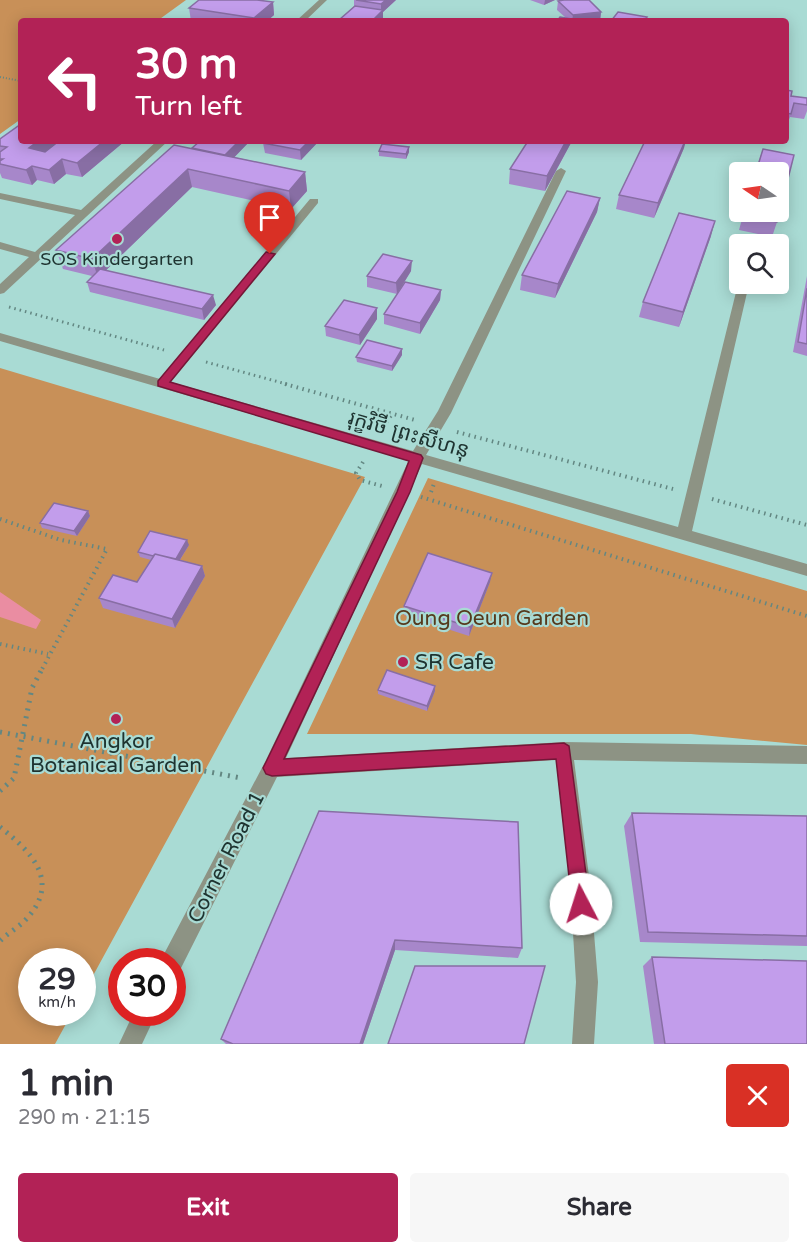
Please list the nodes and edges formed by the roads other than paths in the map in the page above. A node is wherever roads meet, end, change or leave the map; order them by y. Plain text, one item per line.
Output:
1 (323, 0) edge
2 (303, 18) edge
3 (160, 144) edge
4 (561, 171) edge
5 (0, 196) edge
6 (314, 201) dead end
7 (83, 214) junction
8 (0, 245) edge
9 (36, 256) junction
10 (0, 290) edge
11 (742, 294) edge
12 (0, 337) edge
13 (162, 383) junction
14 (416, 458) junction
15 (683, 535) junction
16 (807, 570) edge
17 (564, 751) junction
18 (807, 755) edge
19 (268, 775) junction
20 (179, 948) edge
21 (139, 1026) edge
22 (130, 1044) edge
23 (583, 1044) edge

1 - 2 street
3 - 7 street
4 - 14 street, Corner Road 1
5 - 7 street
6 - 13 street
7 - 9 street
8 - 9 street
9 - 10 street
11 - 15 street
12 - 13 street, រុក្ខវិថី ព្រះសីហនុ
13 - 14 street, រុក្ខវិថី ព្រះសីហនុ
14 - 15 street, រុក្ខវិថី ព្រះសីហនុ
14 - 19 street, Corner Road 1
15 - 16 street, រុក្ខវិថី ព្រះសីហនុ
17 - 18 street
17 - 19 street
17 - 23 street
19 - 20 street, Corner Road 1
21 - 22 street

